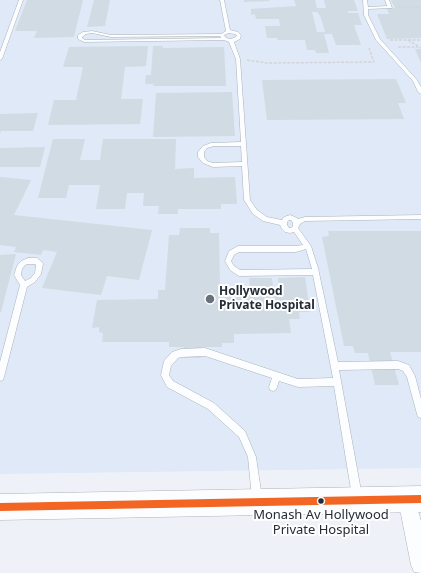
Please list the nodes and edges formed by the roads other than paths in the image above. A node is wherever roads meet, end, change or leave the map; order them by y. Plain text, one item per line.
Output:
1 (21, 0) edge
2 (222, 0) edge
3 (364, 0) edge
4 (387, 0) edge
5 (365, 8) junction
6 (228, 31) junction
7 (223, 37) junction
8 (231, 41) junction
9 (0, 59) edge
10 (421, 92) edge
11 (243, 144) junction
12 (244, 164) junction
13 (421, 217) edge
14 (283, 223) junction
15 (296, 225) junction
16 (308, 246) junction
17 (316, 272) junction
18 (24, 285) dead end
19 (334, 366) junction
20 (277, 376) junction
21 (0, 377) edge
22 (337, 382) junction
23 (273, 387) dead end
24 (420, 412) edge
25 (414, 499) edge
26 (358, 500) junction
27 (257, 502) junction
28 (0, 507) edge
29 (421, 565) edge

1 - 9 lane
2 - 6 lane
3 - 5 lane
4 - 5 lane
5 - 10 lane
6 - 7 lane
6 - 8 lane
7 - 7 lane
7 - 8 lane
8 - 11 lane
11 - 12 lane
11 - 12 lane
12 - 14 lane
13 - 15 lane
14 - 15 lane
14 - 15 lane
15 - 16 lane
16 - 17 lane
16 - 17 lane
17 - 19 lane
18 - 21 lane
19 - 22 lane
19 - 24 lane
20 - 22 lane
20 - 23 lane
20 - 27 lane
22 - 26 lane
25 - 26 main road
25 - 29 street
26 - 27 main road
27 - 28 main road

